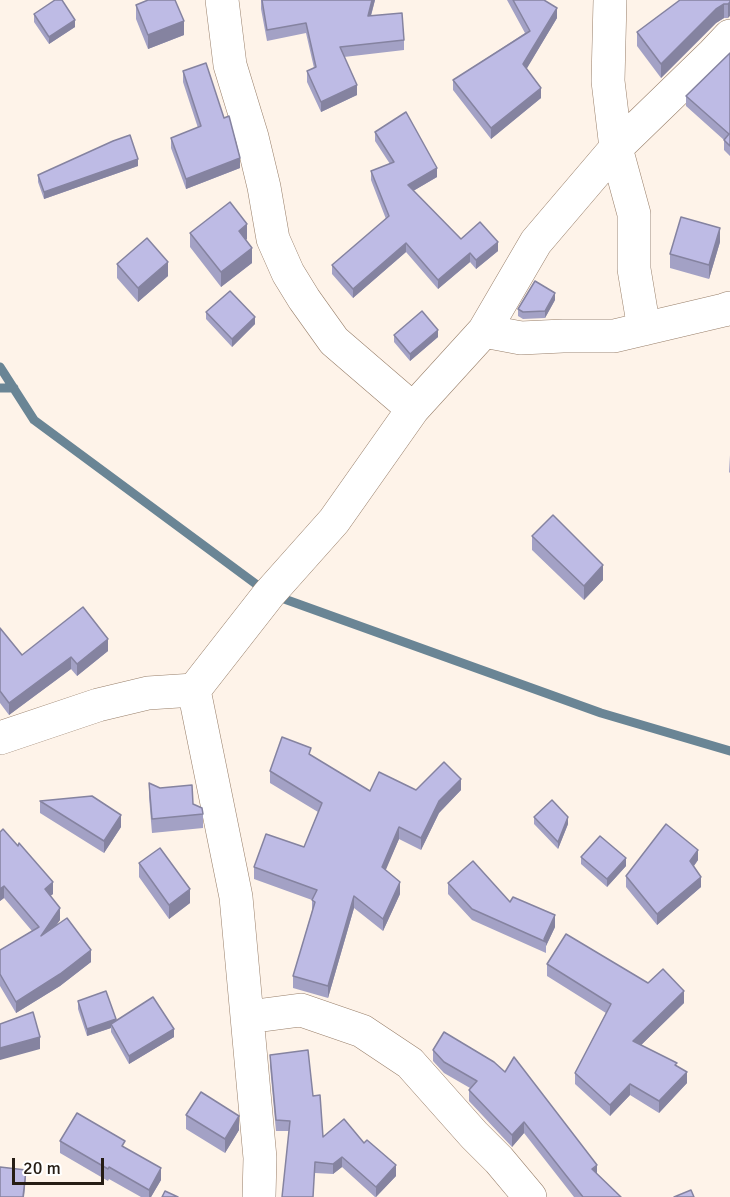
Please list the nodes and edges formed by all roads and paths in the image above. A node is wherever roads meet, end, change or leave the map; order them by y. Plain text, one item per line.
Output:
1 (222, 0) edge
2 (610, 0) edge
3 (730, 36) edge
4 (616, 148) junction
5 (730, 308) edge
6 (644, 329) junction
7 (484, 331) junction
8 (413, 409) junction
9 (194, 690) junction
10 (0, 738) edge
11 (248, 1017) junction
12 (259, 1197) edge
13 (530, 1197) edge

1 - 8 street
2 - 4 street
3 - 4 street
4 - 6 street
4 - 7 street
5 - 6 street
6 - 7 street
7 - 8 street
8 - 9 street
9 - 10 street
9 - 11 street
11 - 12 street
11 - 13 street

